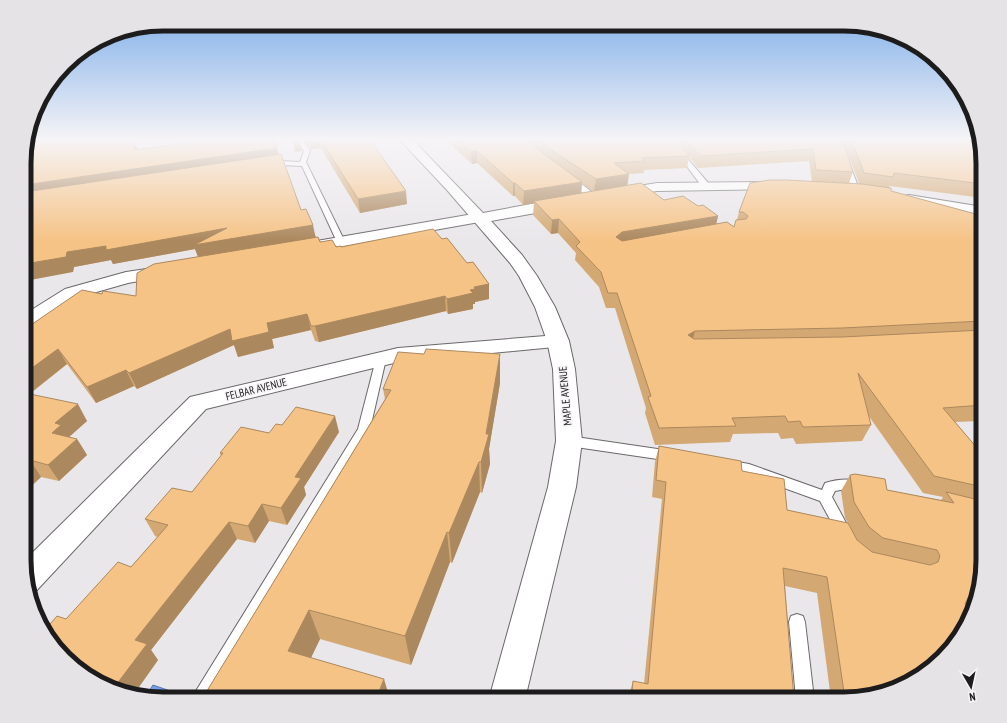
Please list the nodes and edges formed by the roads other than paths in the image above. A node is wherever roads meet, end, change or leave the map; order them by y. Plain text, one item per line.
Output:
1 (309, 174) edge
2 (438, 174) edge
3 (697, 174) edge
4 (854, 174) edge
5 (563, 175) edge
6 (706, 186) junction
7 (796, 187) edge
8 (841, 190) edge
9 (863, 192) joint
10 (898, 197) edge
11 (594, 198) junction
12 (976, 211) edge
13 (479, 218) junction
14 (341, 242) junction
15 (288, 251) edge
16 (180, 269) edge
17 (31, 319) edge
18 (558, 341) junction
19 (381, 359) junction
20 (569, 441) junction
21 (684, 458) edge
22 (714, 463) edge
23 (868, 488) edge
24 (825, 497) junction
25 (850, 544) edge
26 (32, 574) edge
27 (797, 622) dead end
28 (204, 692) edge
29 (509, 692) edge
30 (804, 692) edge

1 - 14 lane
2 - 13 street, MAPLE AVENUE
3 - 6 lane
4 - 9 lane
5 - 11 lane
6 - 7 street
6 - 11 street
8 - 9 street
10 - 12 street
11 - 13 street
13 - 14 street
13 - 18 street, MAPLE AVENUE
14 - 15 street
16 - 17 street
18 - 19 street, FELBAR AVENUE
18 - 20 street, MAPLE AVENUE
19 - 26 street, FELBAR AVENUE
19 - 28 lane
20 - 21 lane
20 - 29 street, MAPLE AVENUE
22 - 24 lane
23 - 24 lane
24 - 25 lane
27 - 30 lane

